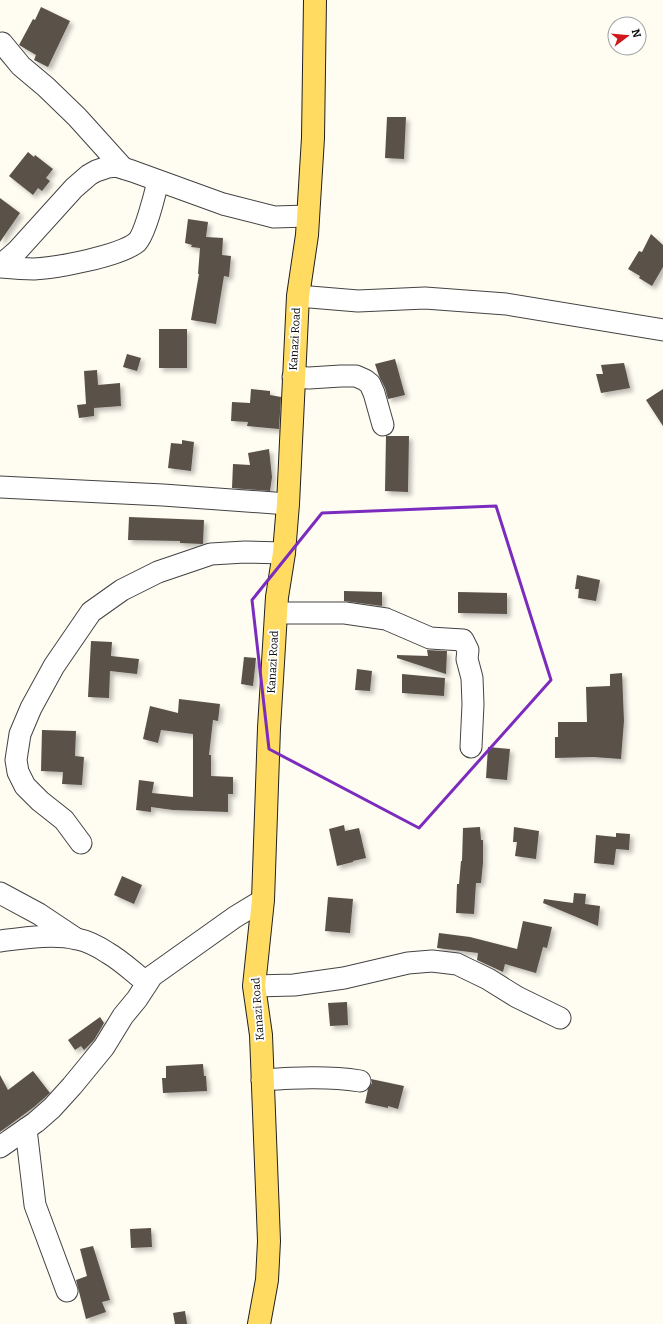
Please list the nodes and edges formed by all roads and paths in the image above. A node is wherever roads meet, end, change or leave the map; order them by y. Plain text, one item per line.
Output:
1 (315, 0) edge
2 (2, 43) dead end
3 (123, 168) junction
4 (158, 181) junction
5 (308, 216) junction
6 (0, 265) edge
7 (298, 296) junction
8 (663, 330) edge
9 (293, 377) junction
10 (383, 425) dead end
11 (0, 487) edge
12 (288, 504) junction
13 (284, 553) junction
14 (276, 613) junction
15 (471, 747) dead end
16 (81, 843) dead end
17 (0, 893) edge
18 (263, 900) junction
19 (77, 939) junction
20 (0, 941) edge
21 (147, 983) junction
22 (254, 986) junction
23 (560, 1018) dead end
24 (262, 1080) junction
25 (360, 1081) dead end
26 (26, 1129) junction
27 (0, 1147) edge
28 (67, 1291) dead end
29 (259, 1324) edge

1 - 5 main road, Kanazi Road
2 - 3 street
3 - 4 street
3 - 6 street
4 - 5 street
4 - 6 street
5 - 7 main road, Kanazi Road
7 - 8 street
7 - 9 main road, Kanazi Road
9 - 10 street
9 - 12 main road, Kanazi Road
11 - 12 street
12 - 13 main road, Kanazi Road
13 - 14 main road, Kanazi Road
13 - 16 street
14 - 15 street
14 - 18 main road, Kanazi Road
17 - 19 street
18 - 21 street
18 - 22 main road, Kanazi Road
19 - 20 street
19 - 21 street
21 - 26 street
22 - 23 street
22 - 24 main road, Kanazi Road
24 - 25 street
24 - 29 main road, Kanazi Road
26 - 27 street
26 - 28 street

